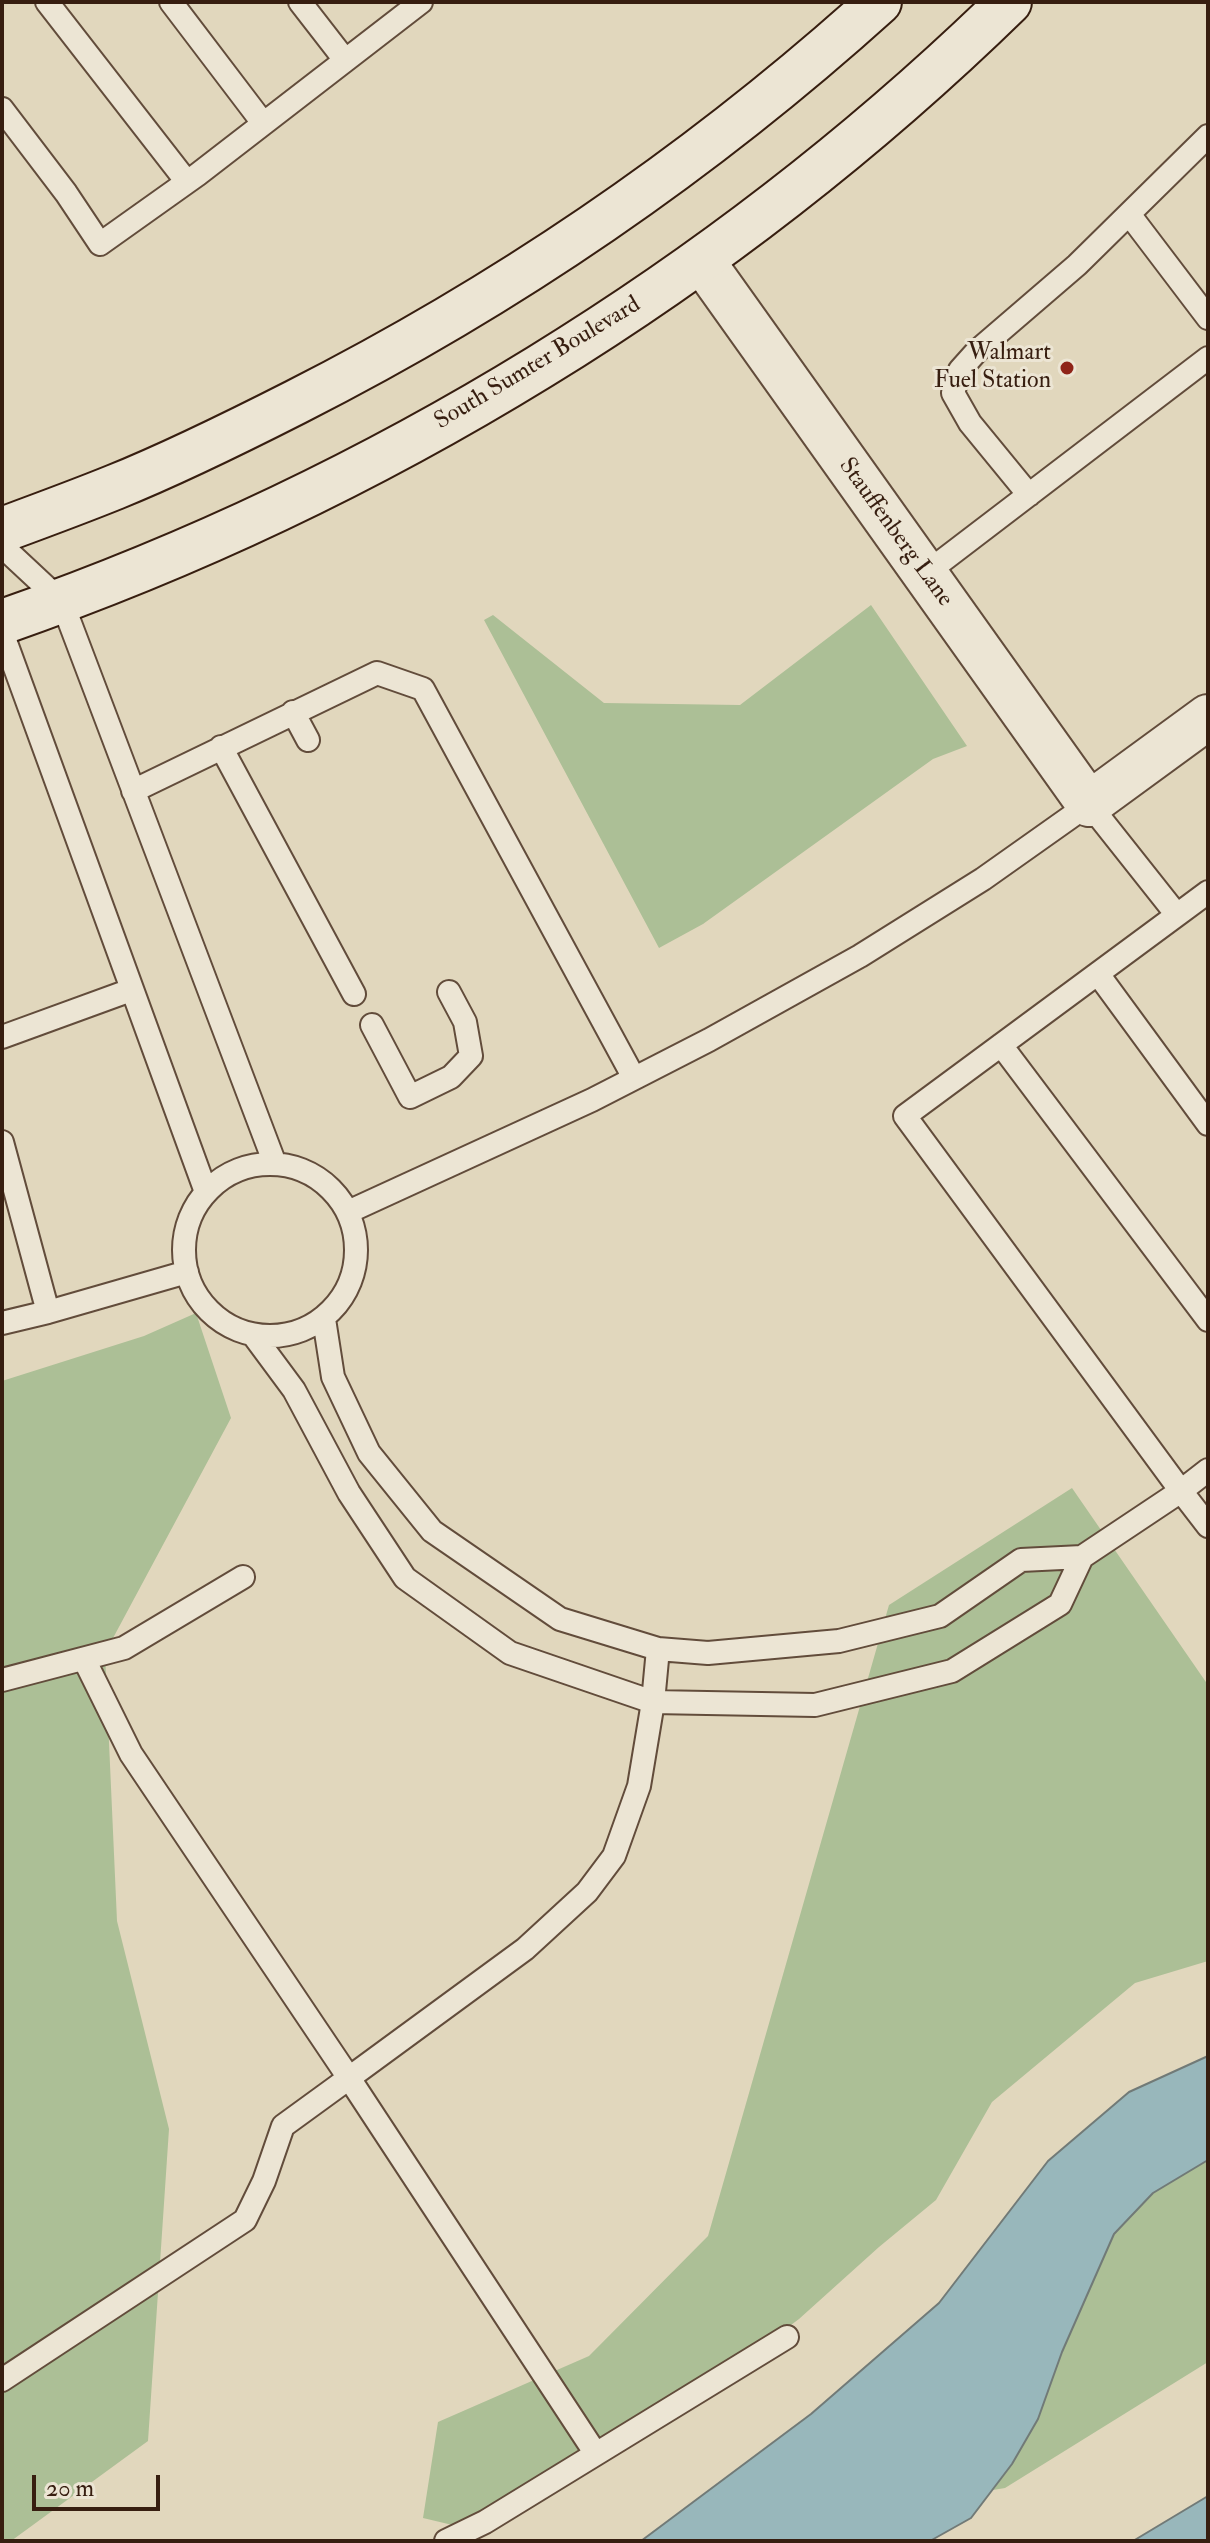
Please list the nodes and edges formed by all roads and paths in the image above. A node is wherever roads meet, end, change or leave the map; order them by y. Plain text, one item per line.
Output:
1 (47, 2) edge
2 (171, 2) edge
3 (300, 2) edge
4 (879, 2) edge
5 (1009, 2) edge
6 (417, 3) edge
7 (345, 60) junction
8 (2, 109) edge
9 (263, 123) junction
10 (1208, 136) edge
11 (187, 182) junction
12 (1129, 214) junction
13 (702, 261) junction
14 (1208, 318) edge
15 (1208, 358) edge
16 (1029, 495) junction
17 (2, 530) edge
18 (2, 546) edge
19 (925, 574) junction
20 (62, 602) junction
21 (2, 622) edge
22 (2, 632) edge
23 (293, 712) junction
24 (1208, 717) edge
25 (308, 740) dead end
26 (221, 747) junction
27 (133, 791) junction
28 (1089, 804) junction
29 (1208, 892) edge
30 (1177, 915) junction
31 (1098, 974) junction
32 (131, 990) junction
33 (449, 992) dead end
34 (354, 994) dead end
35 (372, 1025) dead end
36 (2, 1037) edge
37 (1001, 1045) junction
38 (634, 1078) junction
39 (1208, 1124) edge
40 (2, 1142) edge
41 (275, 1164) junction
42 (206, 1192) junction
43 (348, 1212) junction
44 (187, 1272) junction
45 (48, 1312) junction
46 (324, 1319) junction
47 (1208, 1320) edge
48 (2, 1323) edge
49 (254, 1336) junction
50 (1208, 1470) edge
51 (1181, 1491) junction
52 (1208, 1526) edge
53 (1082, 1557) junction
54 (243, 1577) dead end
55 (658, 1649) junction
56 (84, 1659) junction
57 (2, 1680) edge
58 (653, 1702) junction
59 (349, 2078) junction
60 (787, 2337) dead end
61 (2, 2380) edge
62 (596, 2454) junction
63 (446, 2541) edge

1 - 11 lane
2 - 9 lane
3 - 7 lane
4 - 17 main road
5 - 13 main road, South Sumter Boulevard
6 - 7 lane
7 - 9 lane
8 - 11 lane
9 - 11 lane
10 - 12 lane
12 - 14 lane
12 - 16 lane
13 - 19 main road, Stauffenberg Lane
13 - 20 main road, South Sumter Boulevard
15 - 16 lane
16 - 19 lane
18 - 20 lane
19 - 28 main road, Stauffenberg Lane
20 - 21 main road, South Sumter Boulevard
20 - 27 lane
22 - 32 lane
23 - 25 lane
23 - 26 lane
23 - 38 lane
24 - 28 main road
26 - 27 lane
26 - 34 lane
27 - 41 lane
28 - 30 lane
28 - 38 lane
29 - 30 lane
30 - 31 lane
31 - 37 lane
31 - 39 lane
32 - 36 lane
32 - 42 lane
33 - 35 lane
37 - 47 lane
37 - 51 lane
38 - 43 lane
40 - 45 lane
41 - 42 lane
41 - 43 lane
42 - 44 lane
43 - 46 lane
44 - 45 lane
44 - 49 lane
45 - 48 lane
46 - 49 lane
46 - 55 lane
49 - 58 lane
50 - 51 lane
51 - 52 lane
51 - 53 lane
53 - 55 lane
53 - 58 lane
54 - 56 lane
55 - 58 lane
56 - 57 lane
56 - 59 lane
58 - 59 lane
59 - 61 lane
59 - 62 lane
60 - 62 lane
62 - 63 lane

